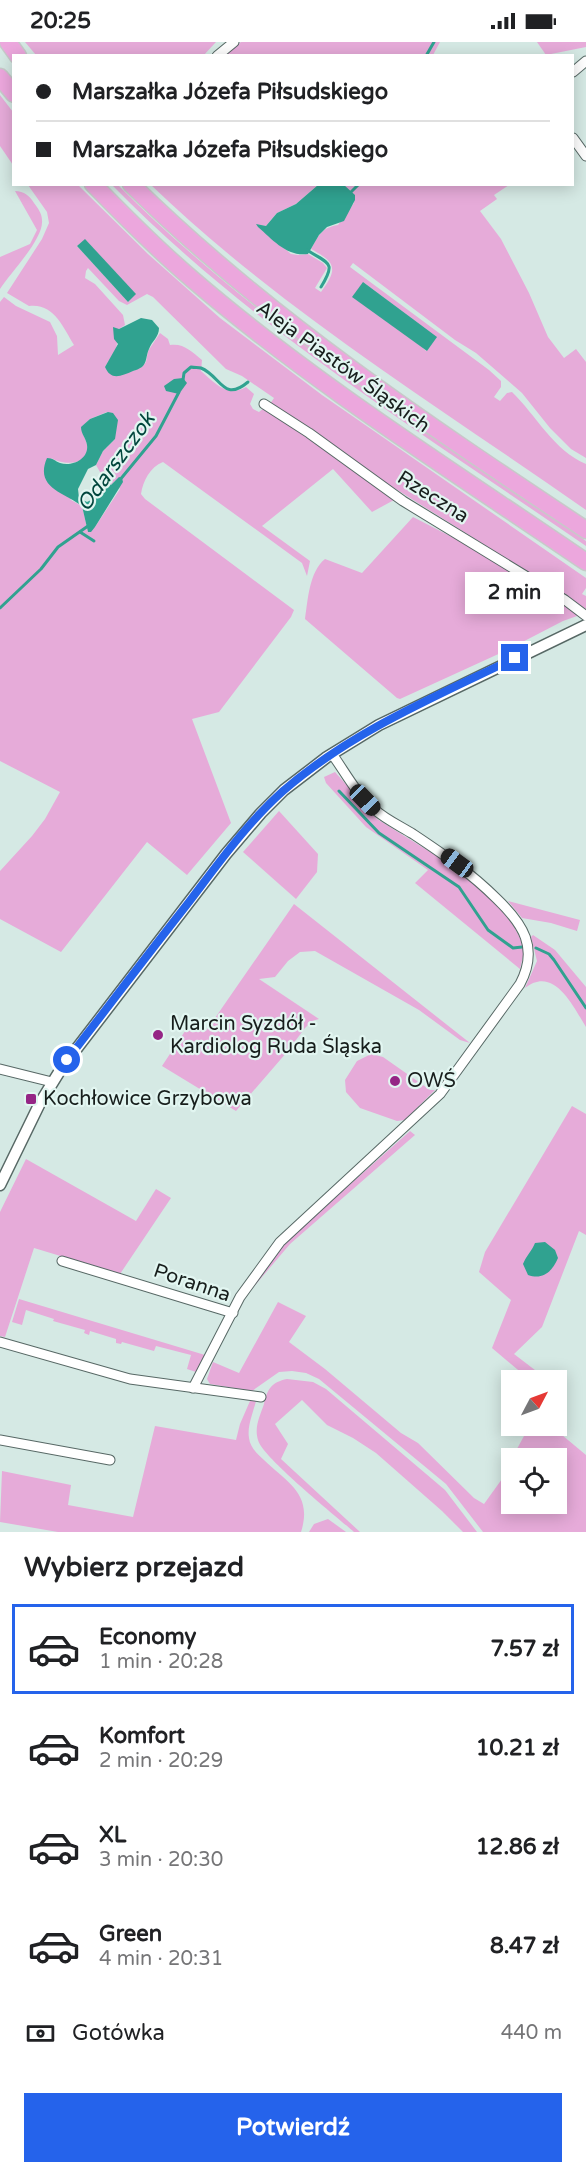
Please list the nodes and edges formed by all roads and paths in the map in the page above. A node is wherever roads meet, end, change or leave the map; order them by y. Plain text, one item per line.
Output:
1 (234, 42) edge
2 (219, 54) edge
3 (586, 61) edge
4 (574, 71) edge
5 (0, 77) edge
6 (12, 92) edge
7 (574, 139) edge
8 (586, 156) edge
9 (95, 186) edge
10 (133, 186) edge
11 (264, 404) dead end
12 (586, 530) edge
13 (586, 562) edge
14 (586, 616) edge
15 (586, 625) edge
16 (332, 754) junction
17 (0, 1069) edge
18 (52, 1082) junction
19 (0, 1185) edge
20 (62, 1261) dead end
21 (233, 1313) junction
22 (0, 1342) edge
23 (193, 1388) junction
24 (261, 1397) dead end
25 (0, 1440) edge
26 (110, 1460) dead end

1 - 2 street
3 - 4 street
5 - 6 highway
7 - 8 street
9 - 13 highway, Aleja Piastów Śląskich
10 - 12 highway, Aleja Piastów Śląskich
11 - 14 street, Rzeczna
15 - 16 street
16 - 18 street
16 - 21 street
17 - 18 street
18 - 19 street
20 - 21 street, Poranna
21 - 23 street, Poranna
22 - 23 street
23 - 24 street
25 - 26 street

